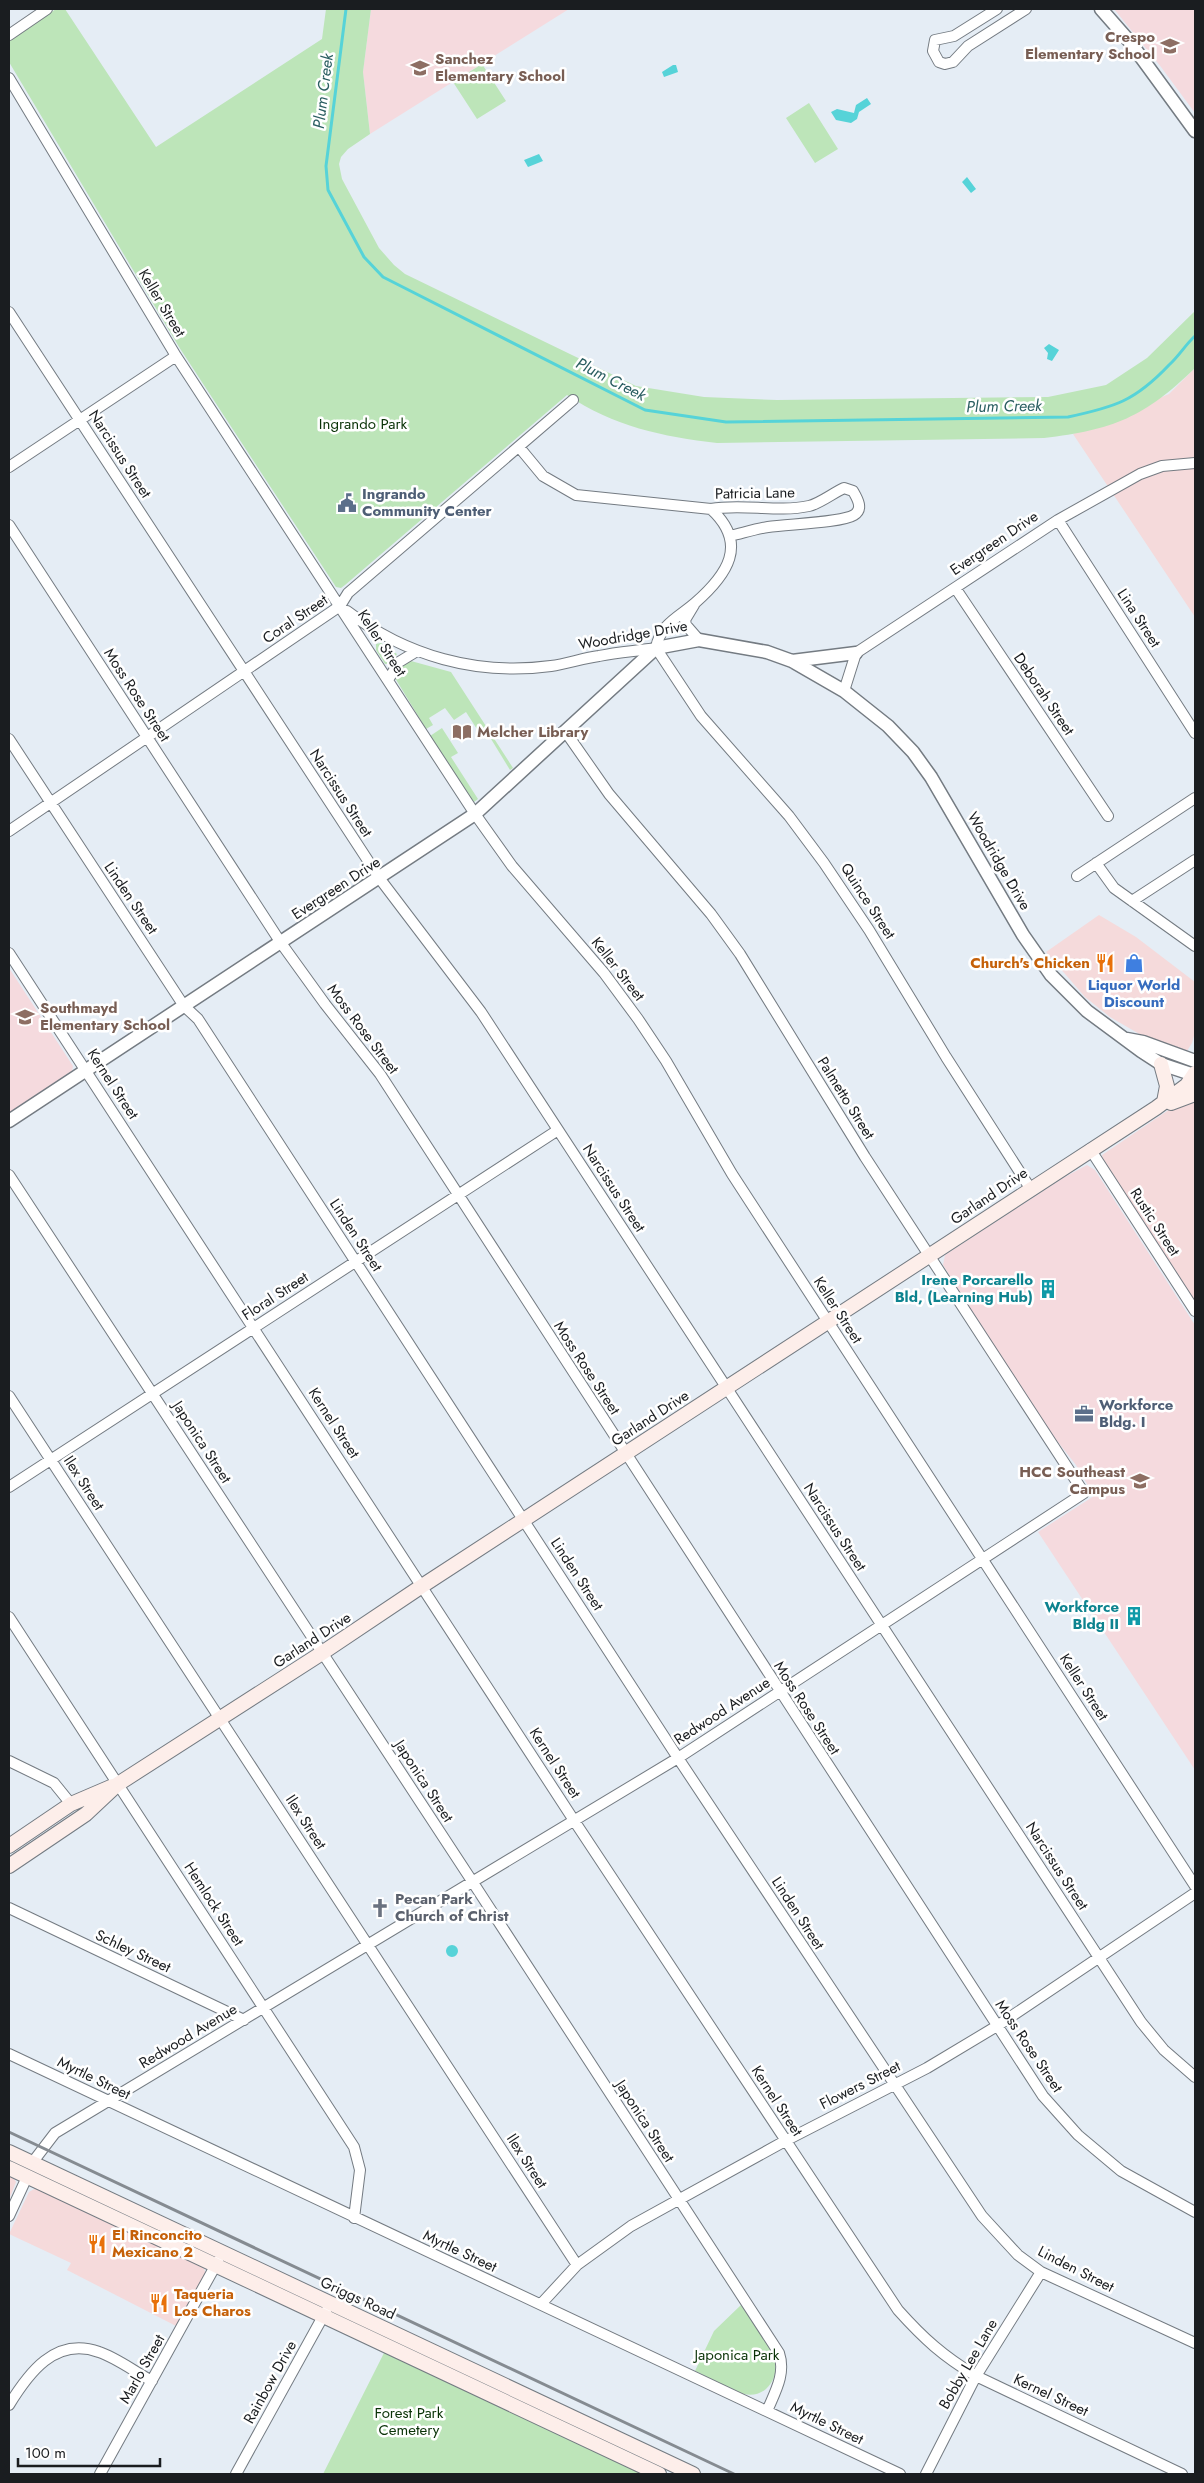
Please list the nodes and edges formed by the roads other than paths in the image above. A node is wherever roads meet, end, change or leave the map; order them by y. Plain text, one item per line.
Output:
1 (47, 9) edge
2 (997, 9) edge
3 (1026, 9) edge
4 (1102, 9) edge
5 (9, 35) edge
6 (9, 78) edge
7 (1195, 131) edge
8 (9, 312) edge
9 (176, 356) junction
10 (573, 400) dead end
11 (79, 420) junction
12 (519, 447) junction
13 (1195, 463) edge
14 (9, 467) edge
15 (711, 509) junction
16 (1058, 520) junction
17 (9, 525) edge
18 (730, 536) junction
19 (956, 589) junction
20 (694, 604) junction
21 (340, 606) junction
22 (698, 640) junction
23 (656, 648) junction
24 (417, 651) junction
25 (856, 653) junction
26 (792, 661) junction
27 (244, 672) junction
28 (388, 680) junction
29 (844, 692) junction
30 (566, 731) junction
31 (1195, 732) edge
32 (146, 737) junction
33 (9, 739) edge
34 (1195, 798) edge
35 (50, 803) junction
36 (475, 814) junction
37 (1108, 816) dead end
38 (9, 831) edge
39 (1195, 860) edge
40 (1096, 863) junction
41 (1077, 876) dead end
42 (380, 879) junction
43 (1132, 901) junction
44 (282, 943) junction
45 (1195, 946) edge
46 (9, 953) edge
47 (184, 1006) junction
48 (1125, 1038) junction
49 (1161, 1064) junction
50 (86, 1070) junction
51 (1195, 1071) edge
52 (1195, 1094) edge
53 (1160, 1105) junction
54 (9, 1121) edge
55 (558, 1130) junction
56 (1090, 1149) junction
57 (9, 1175) edge
58 (1030, 1188) junction
59 (458, 1194) junction
60 (930, 1256) junction
61 (356, 1262) junction
62 (1195, 1311) edge
63 (827, 1321) junction
64 (254, 1328) junction
65 (727, 1387) junction
66 (153, 1395) junction
67 (9, 1396) edge
68 (625, 1455) junction
69 (51, 1460) junction
70 (9, 1488) edge
71 (1084, 1493) joint
72 (524, 1520) junction
73 (983, 1560) junction
74 (422, 1586) junction
75 (9, 1617) edge
76 (881, 1625) junction
77 (322, 1653) junction
78 (779, 1692) junction
79 (220, 1719) junction
80 (678, 1758) junction
81 (9, 1761) edge
82 (118, 1784) junction
83 (71, 1804) junction
84 (575, 1822) junction
85 (9, 1846) edge
86 (9, 1866) edge
87 (472, 1881) junction
88 (1195, 1886) edge
89 (1195, 1893) edge
90 (9, 1908) edge
91 (368, 1945) junction
92 (1098, 1957) junction
93 (264, 2008) junction
94 (244, 2020) junction
95 (997, 2026) junction
96 (9, 2054) edge
97 (1195, 2077) edge
98 (893, 2084) junction
99 (108, 2102) junction
100 (785, 2141) junction
101 (9, 2152) edge
102 (9, 2159) edge
103 (32, 2163) junction
104 (9, 2168) edge
105 (27, 2177) junction
106 (86, 2188) junction
107 (677, 2199) junction
108 (132, 2210) junction
109 (1195, 2212) edge
110 (9, 2216) edge
111 (354, 2218) junction
112 (124, 2222) junction
113 (223, 2252) junction
114 (216, 2265) junction
115 (577, 2265) junction
116 (1041, 2272) junction
117 (541, 2304) junction
118 (327, 2310) junction
119 (1195, 2343) edge
120 (976, 2376) junction
121 (152, 2382) junction
122 (499, 2382) junction
123 (492, 2396) junction
124 (9, 2405) edge
125 (767, 2411) junction
126 (100, 2474) edge
127 (236, 2474) edge
128 (659, 2474) edge
129 (694, 2474) edge
130 (900, 2474) edge
131 (926, 2474) edge
132 (1182, 2474) edge

1 - 5 street
2 - 3 street
4 - 7 street
6 - 9 street, Keller Street
8 - 11 street, Narcissus Street
9 - 11 street
9 - 21 street, Keller Street
10 - 12 street, Coral Street
11 - 14 street
11 - 27 street, Narcissus Street
12 - 15 street, Patricia Lane
12 - 21 street, Coral Street
13 - 16 street, Evergreen Drive
15 - 18 street
15 - 18 street, Patricia Lane
16 - 19 street, Evergreen Drive
16 - 31 street, Lina Street
17 - 32 street, Moss Rose Street
18 - 20 street
19 - 25 street, Evergreen Drive
19 - 37 street, Deborah Street
20 - 22 street
20 - 23 street
21 - 24 street, Woodridge Drive
21 - 27 street, Coral Street
21 - 28 street, Keller Street
22 - 23 street, Woodridge Drive
22 - 26 street, Woodridge Drive
23 - 24 street, Woodridge Drive
23 - 30 street, Evergreen Drive
23 - 58 street, Quince Street
24 - 28 street
25 - 26 street
25 - 29 street
26 - 29 street, Woodridge Drive
27 - 32 street, Coral Street
27 - 42 street, Narcissus Street
28 - 36 street, Keller Street
29 - 48 street, Woodridge Drive
30 - 36 street, Evergreen Drive
30 - 60 street, Palmetto Street
32 - 35 street, Coral Street
32 - 44 street, Moss Rose Street
33 - 35 street, Linden Street
34 - 40 street
35 - 38 street, Coral Street
35 - 47 street, Linden Street
36 - 42 street, Evergreen Drive
36 - 63 street, Keller Street
39 - 43 street
40 - 41 street
40 - 43 street
42 - 44 street, Evergreen Drive
42 - 55 street, Narcissus Street
43 - 45 street
44 - 47 street, Evergreen Drive
44 - 59 street, Moss Rose Street
46 - 50 street, Kernel Street
47 - 50 street, Evergreen Drive
47 - 61 street, Linden Street
48 - 49 street, Woodridge Drive
48 - 51 street, Woodridge Drive
49 - 51 street, Woodridge Drive
49 - 53 main road
50 - 54 street, Evergreen Drive
50 - 64 street, Kernel Street
51 - 53 main road, Garland Drive
52 - 53 main road
53 - 56 main road, Garland Drive
55 - 59 street, Floral Street
55 - 65 street, Narcissus Street
56 - 58 main road, Garland Drive
56 - 62 street, Rustic Street
57 - 66 street, Japonica Street
58 - 60 main road, Garland Drive
59 - 61 street, Floral Street
59 - 68 street, Moss Rose Street
60 - 63 main road, Garland Drive
60 - 71 street, Palmetto Street
61 - 64 street, Floral Street
61 - 72 street, Linden Street
63 - 65 main road, Garland Drive
63 - 73 street, Keller Street
64 - 66 street, Floral Street
64 - 74 street, Kernel Street
65 - 68 main road, Garland Drive
65 - 76 street, Narcissus Street
66 - 69 street, Floral Street
66 - 77 street, Japonica Street
67 - 69 street, Ilex Street
68 - 72 main road, Garland Drive
68 - 78 street, Moss Rose Street
69 - 70 street, Floral Street
69 - 79 street, Ilex Street
71 - 73 street, Redwood Avenue
72 - 74 main road, Garland Drive
72 - 80 street, Linden Street
73 - 76 street, Redwood Avenue
73 - 88 street, Keller Street
74 - 77 main road, Garland Drive
74 - 84 street, Kernel Street
75 - 82 street, Hemlock Street
76 - 78 street, Redwood Avenue
76 - 92 street, Narcissus Street
77 - 79 main road, Garland Drive
77 - 87 street, Japonica Street
78 - 80 street, Redwood Avenue
78 - 95 street, Moss Rose Street
79 - 82 main road, Garland Drive
79 - 91 street, Ilex Street
80 - 84 street, Redwood Avenue
80 - 98 street, Linden Street
81 - 83 street
82 - 83 main road, Garland Drive
82 - 86 main road, Garland Drive
82 - 93 street, Hemlock Street
83 - 85 main road, Garland Drive
84 - 87 street, Redwood Avenue
84 - 100 street, Kernel Street
87 - 91 street, Redwood Avenue
87 - 107 street, Japonica Street
89 - 92 street, Flowers Street
90 - 94 street, Schley Street
91 - 93 street, Redwood Avenue
91 - 115 street, Ilex Street
92 - 95 street, Flowers Street
92 - 97 street, Narcissus Street
93 - 94 street, Redwood Avenue
93 - 111 street, Hemlock Street
94 - 99 street, Redwood Avenue
95 - 98 street, Flowers Street
95 - 109 street, Moss Rose Street
96 - 99 street, Myrtle Street
98 - 100 street, Flowers Street
98 - 116 street, Linden Street
99 - 103 street, Redwood Avenue
99 - 111 street, Myrtle Street
100 - 107 street, Flowers Street
100 - 120 street, Kernel Street
101 - 103 main road, Griggs Road
102 - 103 main road
103 - 106 main road, Griggs Road
104 - 105 main road, Griggs Road
105 - 106 main road
105 - 110 street
105 - 112 main road, Griggs Road
106 - 108 main road, Griggs Road
107 - 115 street, Flowers Street
107 - 125 street, Japonica Street
108 - 112 main road
108 - 113 main road, Griggs Road
111 - 117 street, Myrtle Street
112 - 114 main road, Griggs Road
113 - 114 street, Marlo Street
113 - 118 main road, Griggs Road
114 - 118 main road, Griggs Road
114 - 121 street, Marlo Street
115 - 117 street, Flowers Street
116 - 119 street, Linden Street
116 - 120 street, Bobby Lee Lane
117 - 125 street, Myrtle Street
118 - 122 main road, Griggs Road
118 - 123 main road, Griggs Road
118 - 127 street, Rainbow Drive
120 - 131 street, Bobby Lee Lane
120 - 132 street, Kernel Street
121 - 124 street
121 - 126 street, Marlo Street
122 - 123 main road
122 - 129 main road, Griggs Road
123 - 128 main road, Griggs Road
125 - 130 street, Myrtle Street

